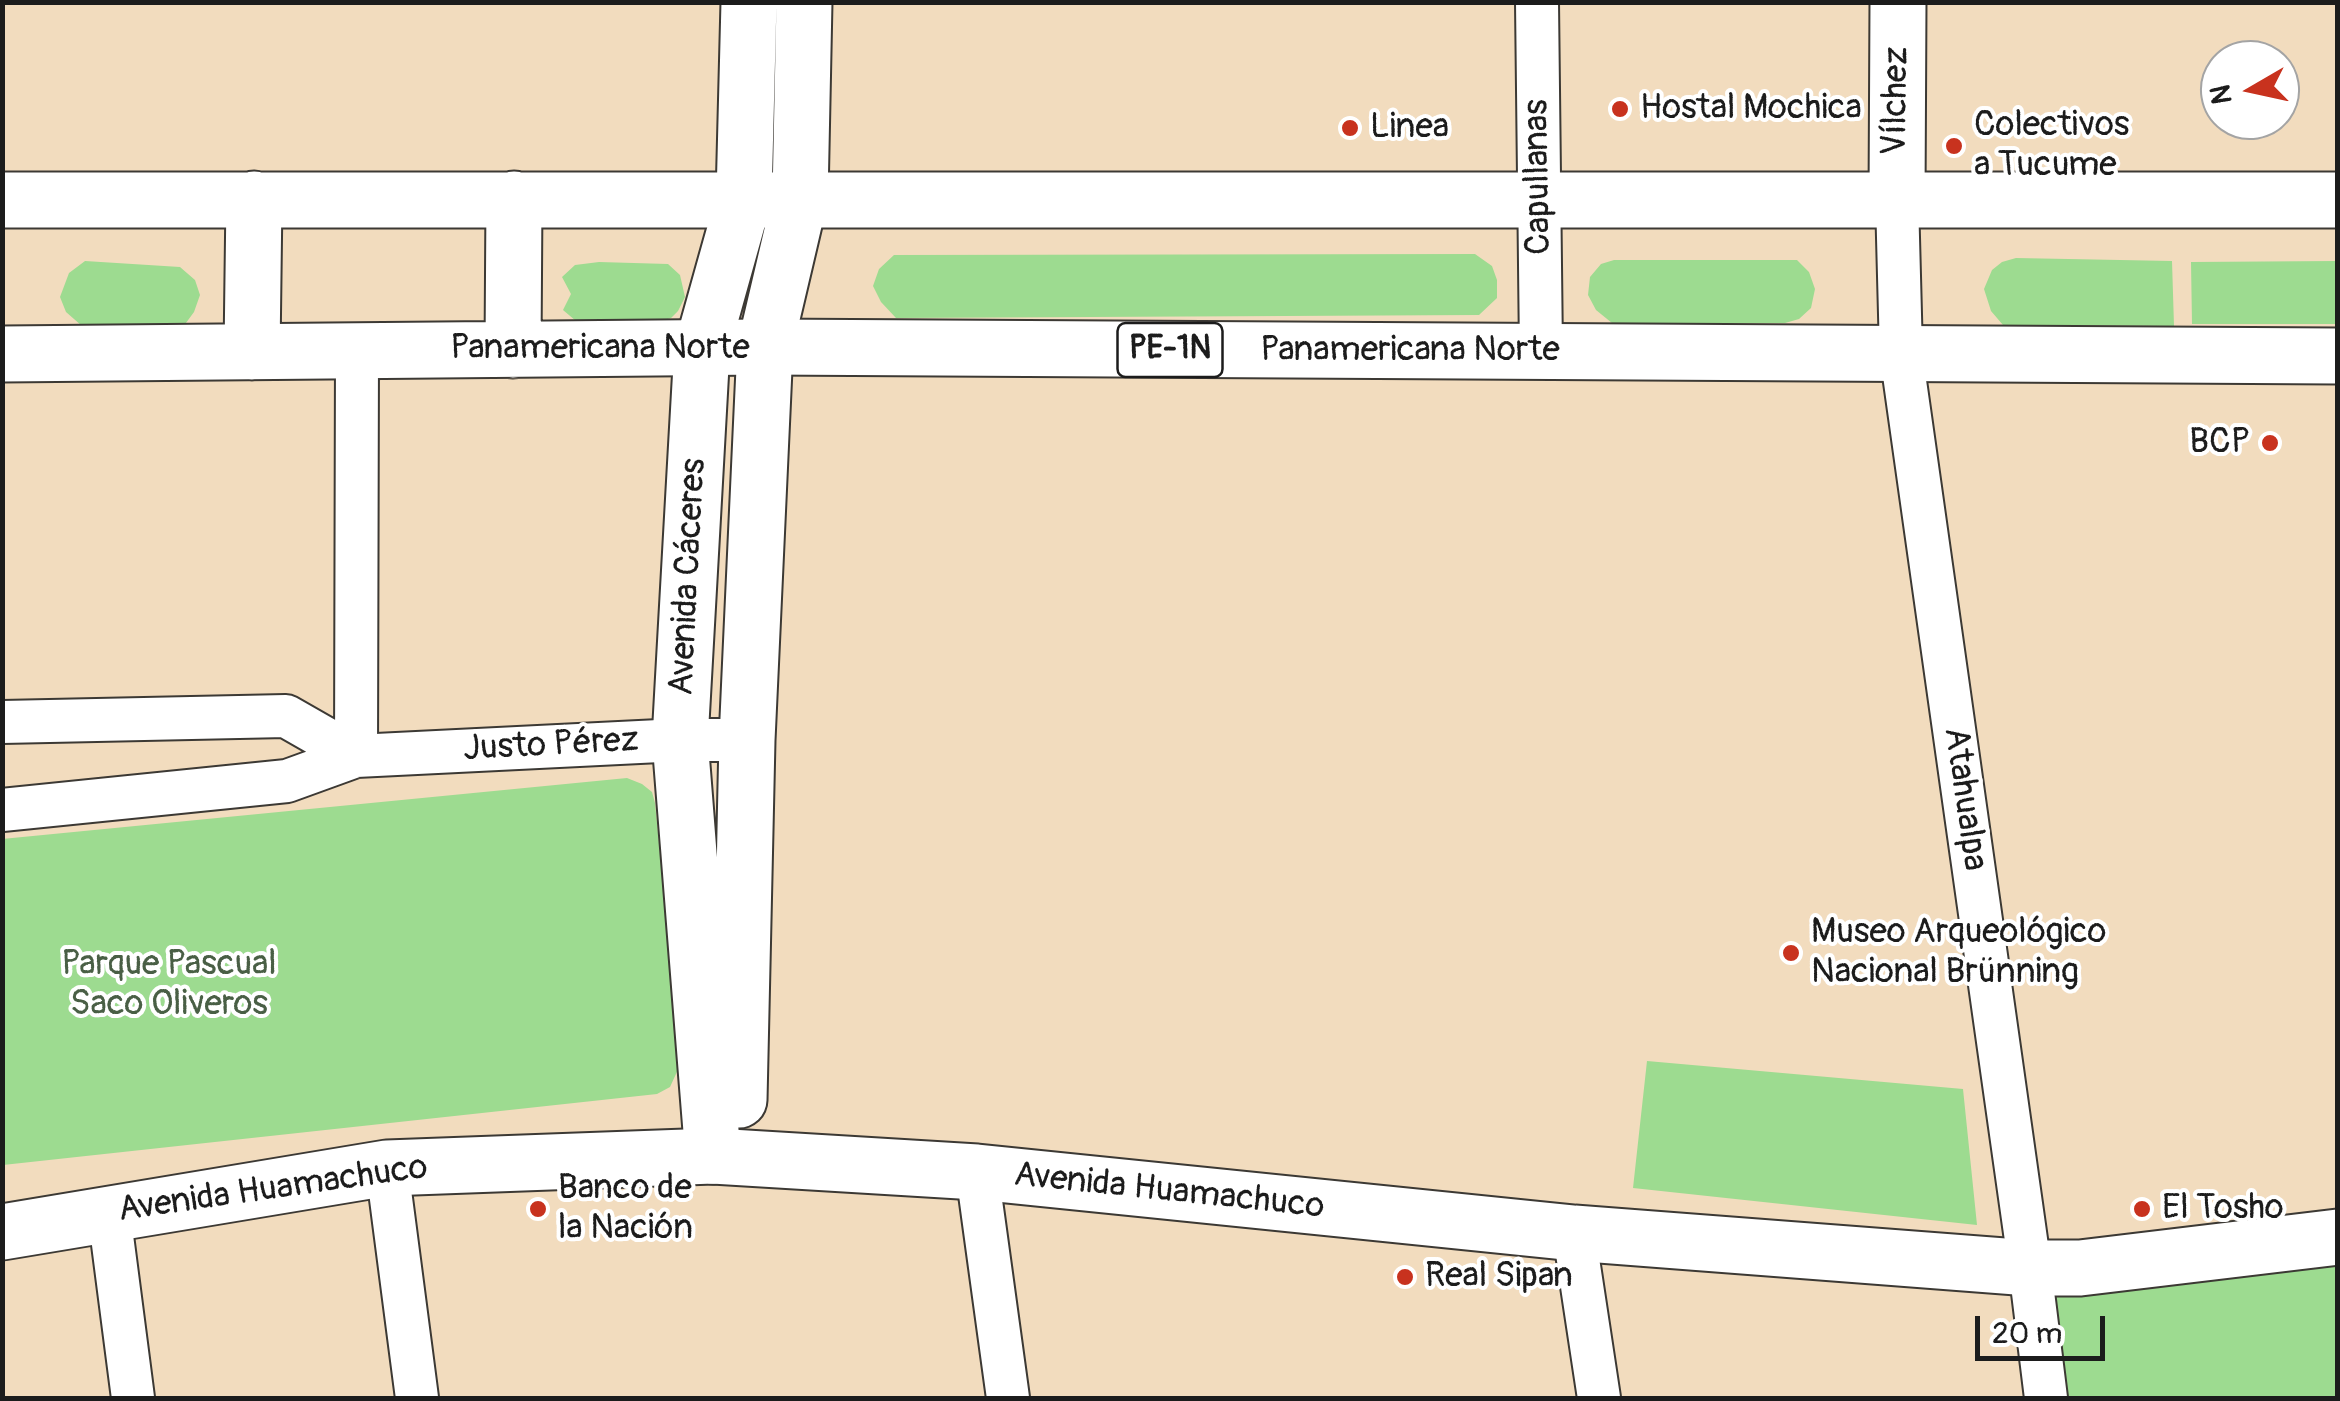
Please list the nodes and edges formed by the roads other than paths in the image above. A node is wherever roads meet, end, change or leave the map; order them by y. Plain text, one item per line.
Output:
1 (750, 2) edge
2 (804, 2) edge
3 (1537, 2) edge
4 (1898, 2) edge
5 (744, 198) junction
6 (800, 198) junction
7 (254, 199) junction
8 (514, 199) junction
9 (1896, 199) junction
10 (2, 200) edge
11 (1540, 200) junction
12 (2338, 200) edge
13 (702, 348) junction
14 (765, 348) junction
15 (357, 350) junction
16 (513, 350) junction
17 (252, 352) junction
18 (1541, 352) junction
19 (1901, 353) junction
20 (2, 354) edge
21 (2338, 356) edge
22 (2, 722) edge
23 (680, 740) junction
24 (747, 740) junction
25 (356, 756) junction
26 (2, 810) edge
27 (725, 1156) junction
28 (387, 1168) junction
29 (977, 1172) junction
30 (109, 1213) junction
31 (2, 1232) edge
32 (1574, 1233) junction
33 (2338, 1236) edge
34 (2030, 1268) junction
35 (132, 1398) edge
36 (416, 1398) edge
37 (1008, 1398) edge
38 (1599, 1398) edge
39 (2046, 1398) edge

1 - 5 main road, Avenida Cáceres
2 - 6 main road, Avenida Cáceres
3 - 11 street, Capullanas
4 - 9 main road, Vílchez
5 - 6 main road
5 - 8 main road
5 - 13 main road, Avenida Cáceres
6 - 11 main road
6 - 14 main road, Avenida Cáceres
7 - 8 main road
7 - 10 main road
7 - 17 main road
8 - 16 main road
9 - 11 main road
9 - 12 main road
9 - 19 street, Atahualpa
11 - 18 street, Capullanas
13 - 14 main road, Panamericana Norte / PE-1N
13 - 16 main road, Panamericana Norte / PE-1N
13 - 23 main road, Avenida Cáceres
14 - 18 main road, Panamericana Norte / PE-1N
14 - 24 main road, Avenida Cáceres
15 - 16 main road, Panamericana Norte / PE-1N
15 - 17 main road, Panamericana Norte / PE-1N
15 - 25 street
17 - 20 main road, Panamericana Norte / PE-1N
18 - 19 main road, Panamericana Norte / PE-1N
19 - 21 main road, Panamericana Norte / PE-1N
19 - 34 street, Atahualpa
22 - 25 street
23 - 24 street, Justo Pérez
23 - 25 street, Justo Pérez
23 - 27 main road, Avenida Cáceres
24 - 27 main road, Avenida Cáceres
25 - 26 street, Justo Pérez
27 - 28 main road, Avenida Huamachuco
27 - 29 main road, Avenida Huamachuco
28 - 30 main road, Avenida Huamachuco
28 - 36 street
29 - 32 main road, Avenida Huamachuco
29 - 37 street
30 - 31 main road, Avenida Huamachuco
30 - 35 street
32 - 34 main road, Avenida Huamachuco
32 - 38 street
33 - 34 main road, Avenida Huamachuco
34 - 39 street, Atahualpa

